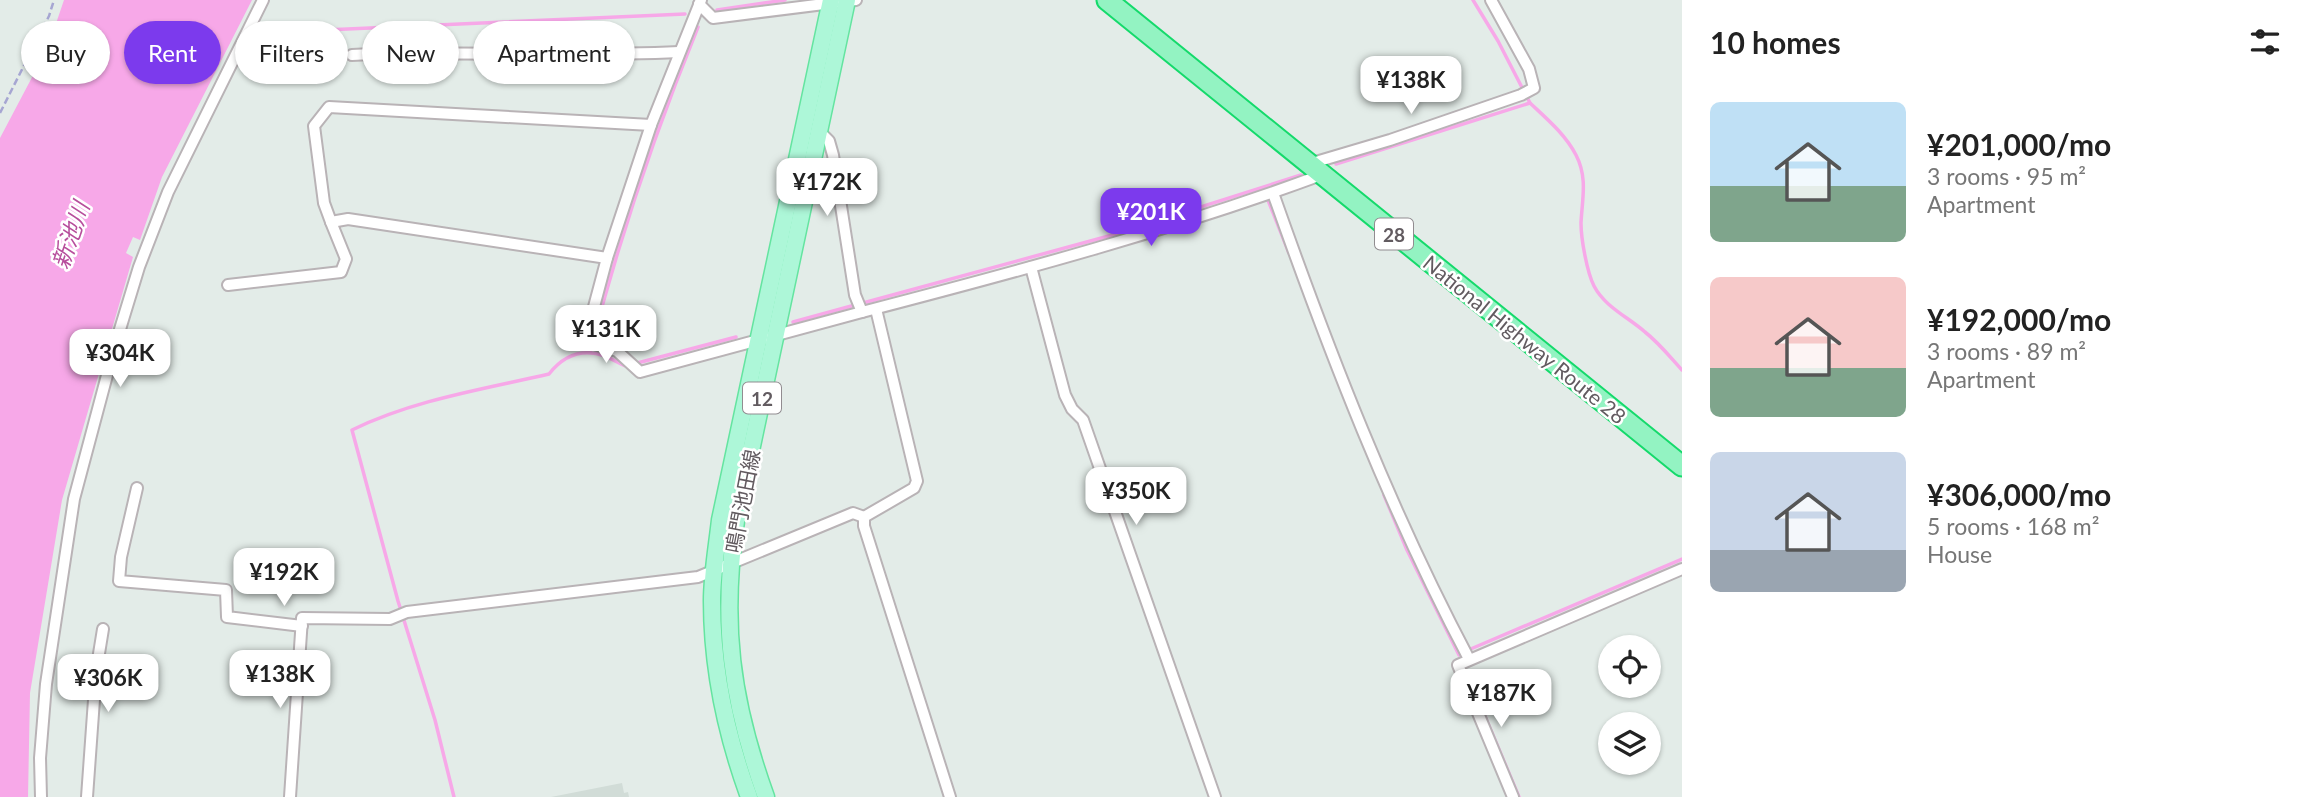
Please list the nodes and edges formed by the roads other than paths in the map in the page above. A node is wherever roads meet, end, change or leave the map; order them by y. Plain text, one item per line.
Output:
1 (263, 0) edge
2 (1107, 0) edge
3 (842, 1) edge
4 (700, 2) edge
5 (1493, 4) edge
6 (679, 52) junction
7 (352, 55) dead end
8 (651, 125) junction
9 (820, 131) junction
10 (1315, 170) junction
11 (1268, 194) junction
12 (331, 222) junction
13 (607, 258) junction
14 (1031, 267) junction
15 (228, 285) dead end
16 (876, 309) junction
17 (861, 310) junction
18 (776, 335) junction
19 (759, 339) junction
20 (1682, 466) edge
21 (137, 488) dead end
22 (864, 517) junction
23 (730, 564) junction
24 (1682, 569) edge
25 (714, 572) junction
26 (302, 626) junction
27 (103, 629) dead end
28 (1465, 657) junction
29 (41, 797) edge
30 (86, 797) edge
31 (289, 797) edge
32 (749, 797) edge
33 (766, 797) edge
34 (950, 797) edge
35 (1214, 797) edge
36 (1513, 797) edge

1 - 29 street
2 - 10 highway, National Highway Route 28 / 28
3 - 4 street
3 - 9 main road, 鳴門池田線 / 12
3 - 19 main road, 鳴門池田線 / 12
4 - 6 street
5 - 10 street
6 - 7 street
6 - 8 street
8 - 12 street
8 - 13 street
9 - 17 street
9 - 18 main road, 鳴門池田線 / 12
10 - 11 street
10 - 20 highway, National Highway Route 28 / 28
11 - 14 street
11 - 28 street
12 - 13 street
12 - 15 street
13 - 19 street
14 - 16 street
14 - 35 street
16 - 17 street
16 - 22 street
17 - 18 street
18 - 19 street
18 - 23 main road, 鳴門池田線 / 12
19 - 25 main road, 鳴門池田線 / 12
21 - 26 street
22 - 23 street
22 - 34 street
23 - 25 street
23 - 33 main road, 鳴門池田線 / 12
24 - 28 street
25 - 26 street
25 - 32 main road, 鳴門池田線 / 12
26 - 31 street
27 - 30 street
28 - 36 street

